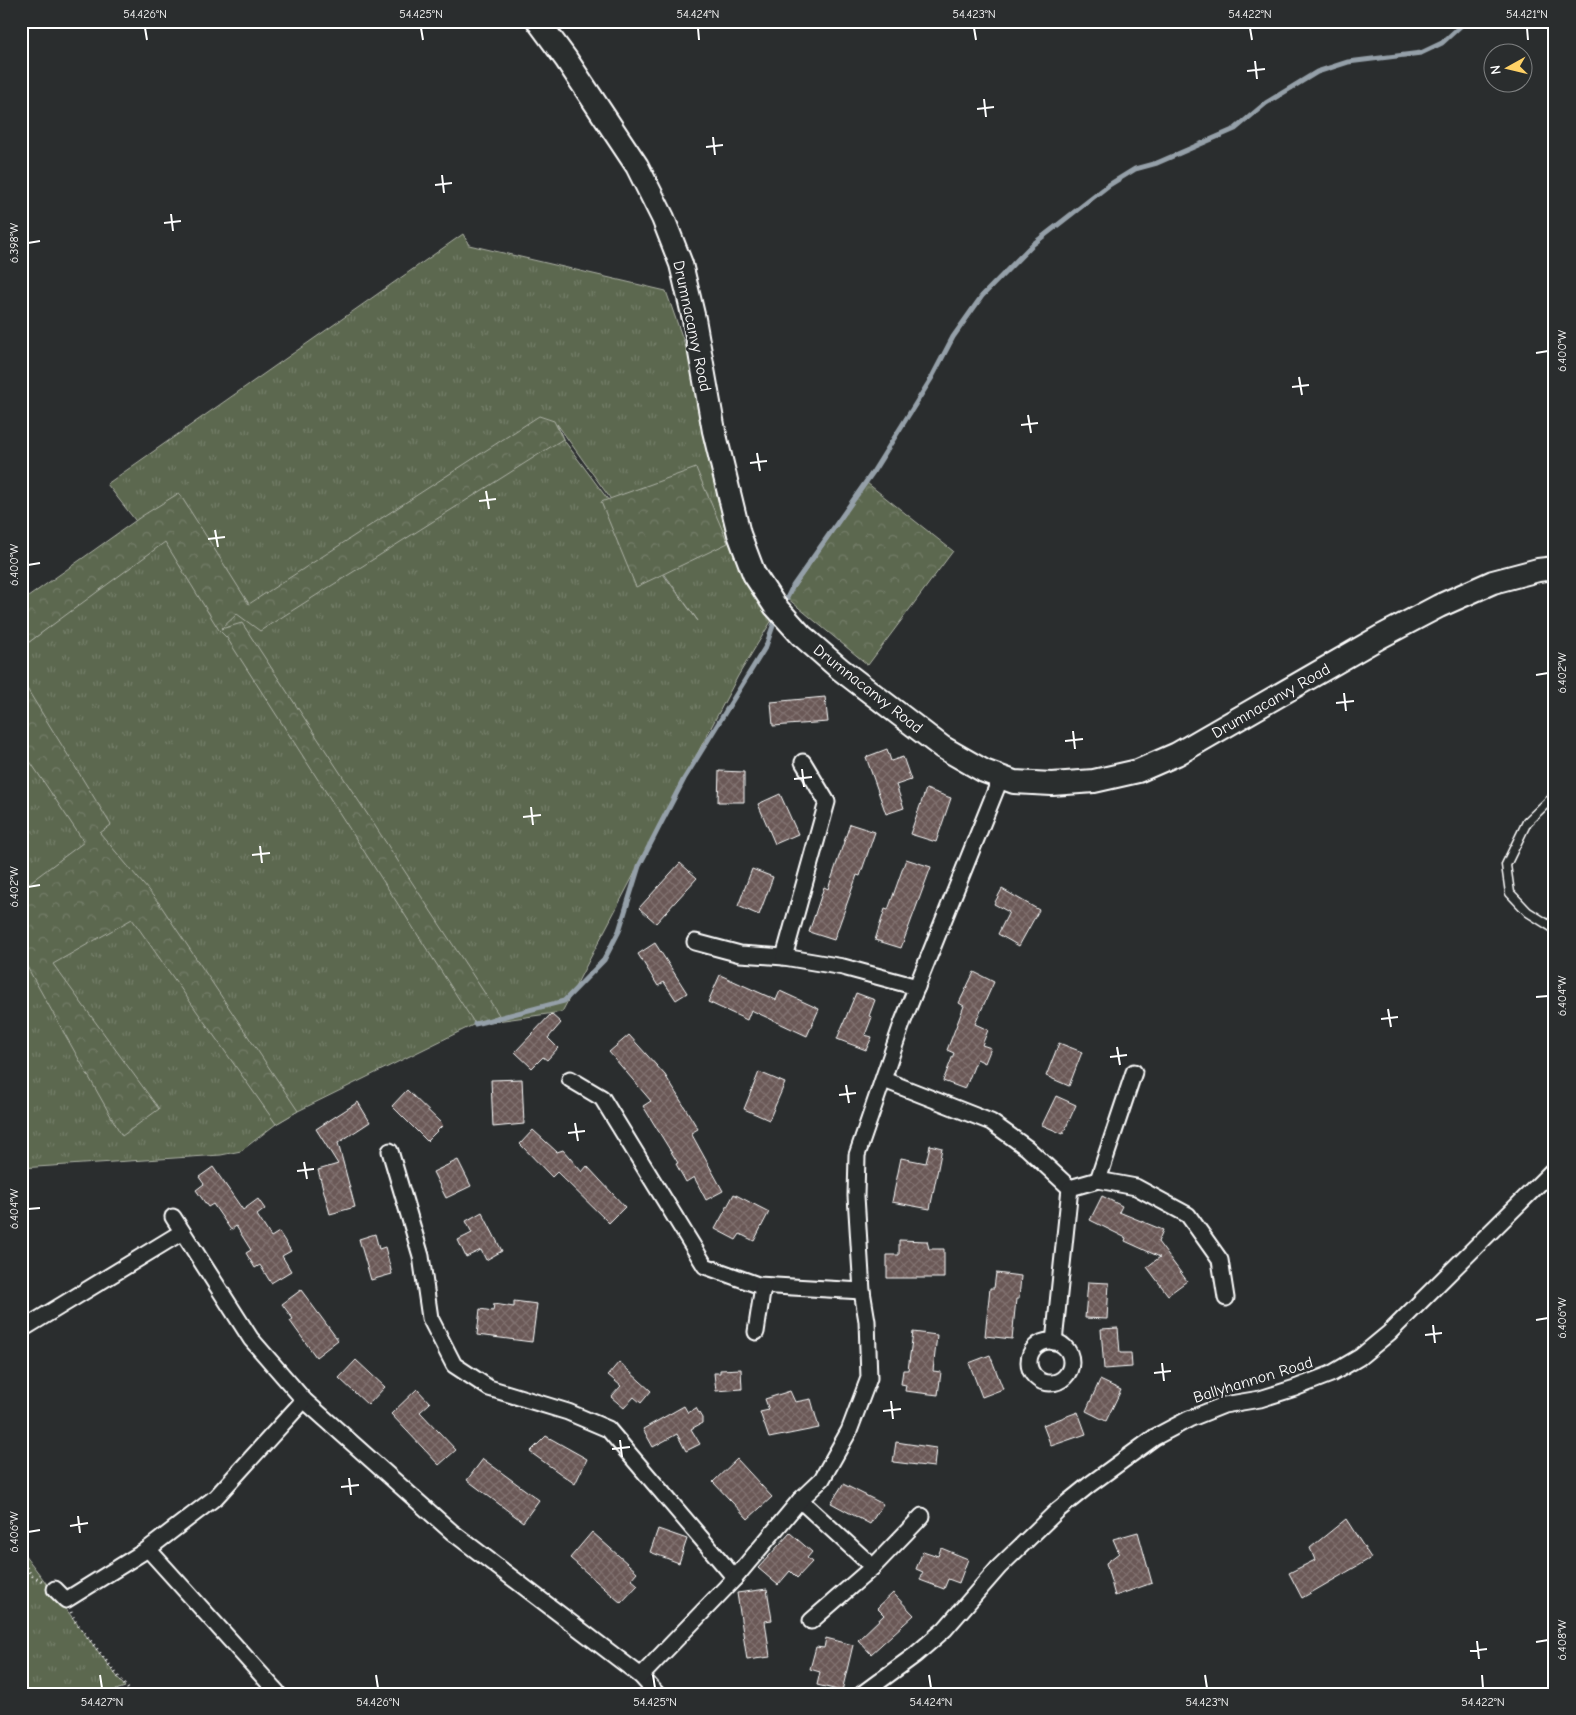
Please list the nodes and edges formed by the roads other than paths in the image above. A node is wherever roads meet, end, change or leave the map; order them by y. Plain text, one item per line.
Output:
1 (538, 21) edge
2 (1555, 568) edge
3 (803, 762) dead end
4 (1001, 777) junction
5 (1555, 795) edge
6 (1555, 929) edge
7 (695, 942) dead end
8 (784, 957) junction
9 (917, 987) junction
10 (1134, 1072) dead end
11 (570, 1079) dead end
12 (884, 1080) junction
13 (390, 1151) dead end
14 (1555, 1168) edge
15 (1098, 1180) junction
16 (1070, 1188) junction
17 (172, 1217) dead end
18 (182, 1232) junction
19 (763, 1286) junction
20 (862, 1291) junction
21 (1226, 1298) dead end
22 (21, 1330) edge
23 (756, 1332) dead end
24 (1054, 1342) dead end
25 (304, 1400) junction
26 (800, 1500) junction
27 (922, 1516) dead end
28 (148, 1549) junction
29 (873, 1567) junction
30 (735, 1578) junction
31 (55, 1589) road end
32 (811, 1621) dead end
33 (641, 1676) junction
34 (277, 1692) dead end
35 (657, 1694) edge
36 (862, 1694) edge

1 - 4 main road, Drumnacanvy Road
2 - 4 main road, Drumnacanvy Road
3 - 8 street
4 - 9 street
5 - 6 lane
7 - 8 street
8 - 9 street
9 - 12 street
10 - 15 street
11 - 19 street
12 - 16 street
12 - 20 street
13 - 30 street
14 - 36 street, Ballyhannon Road
15 - 16 street
15 - 21 street
16 - 24 street
17 - 18 street
18 - 22 street
18 - 25 street
19 - 20 street
19 - 23 street
20 - 26 street
25 - 28 street
25 - 33 street
26 - 29 street
26 - 30 street
27 - 29 street
28 - 31 street
28 - 34 street
29 - 32 street
30 - 33 street
33 - 35 street

